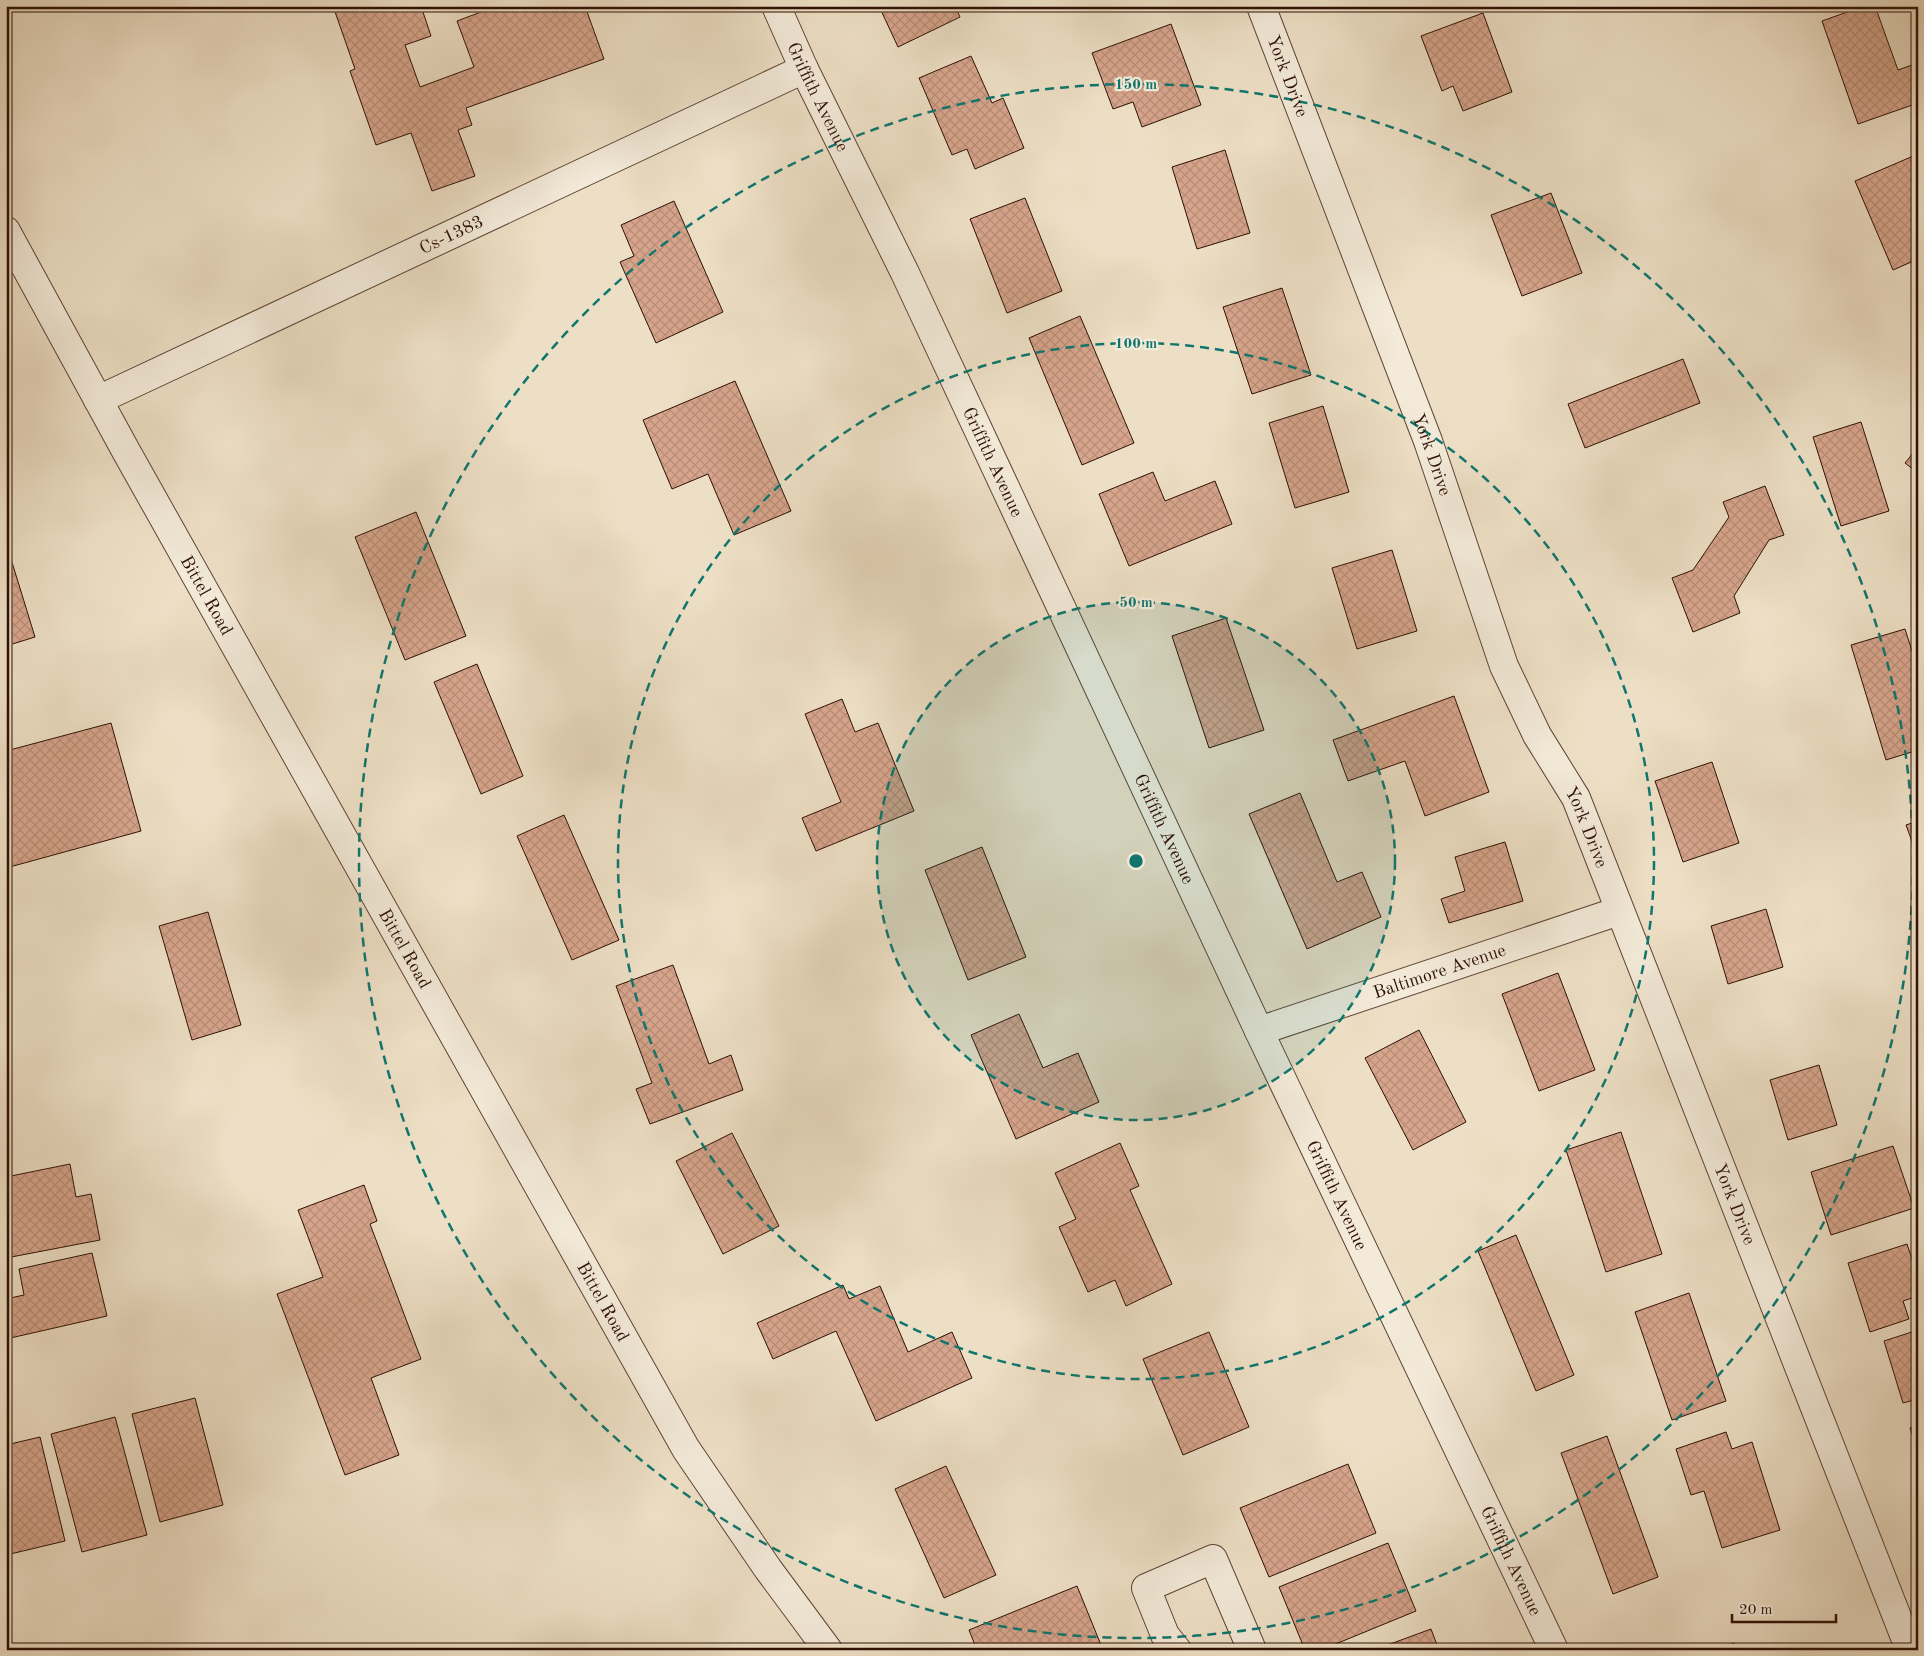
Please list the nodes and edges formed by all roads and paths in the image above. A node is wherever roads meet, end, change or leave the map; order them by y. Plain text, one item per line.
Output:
1 (776, 6) edge
2 (1261, 6) edge
3 (804, 68) junction
4 (6, 232) edge
5 (98, 400) junction
6 (1619, 910) junction
7 (1259, 1031) junction
8 (1250, 1649) edge
9 (828, 1650) edge
10 (1178, 1650) edge
11 (1554, 1650) edge
12 (1910, 1650) edge

1 - 3 street, Griffith Avenue
2 - 6 street, York Drive
3 - 5 street, Cs-1383
3 - 7 street, Griffith Avenue
4 - 5 street, Bittel Road
5 - 9 street, Bittel Road
6 - 7 street, Baltimore Avenue
6 - 12 street, York Drive
7 - 11 street, Griffith Avenue
8 - 10 street

